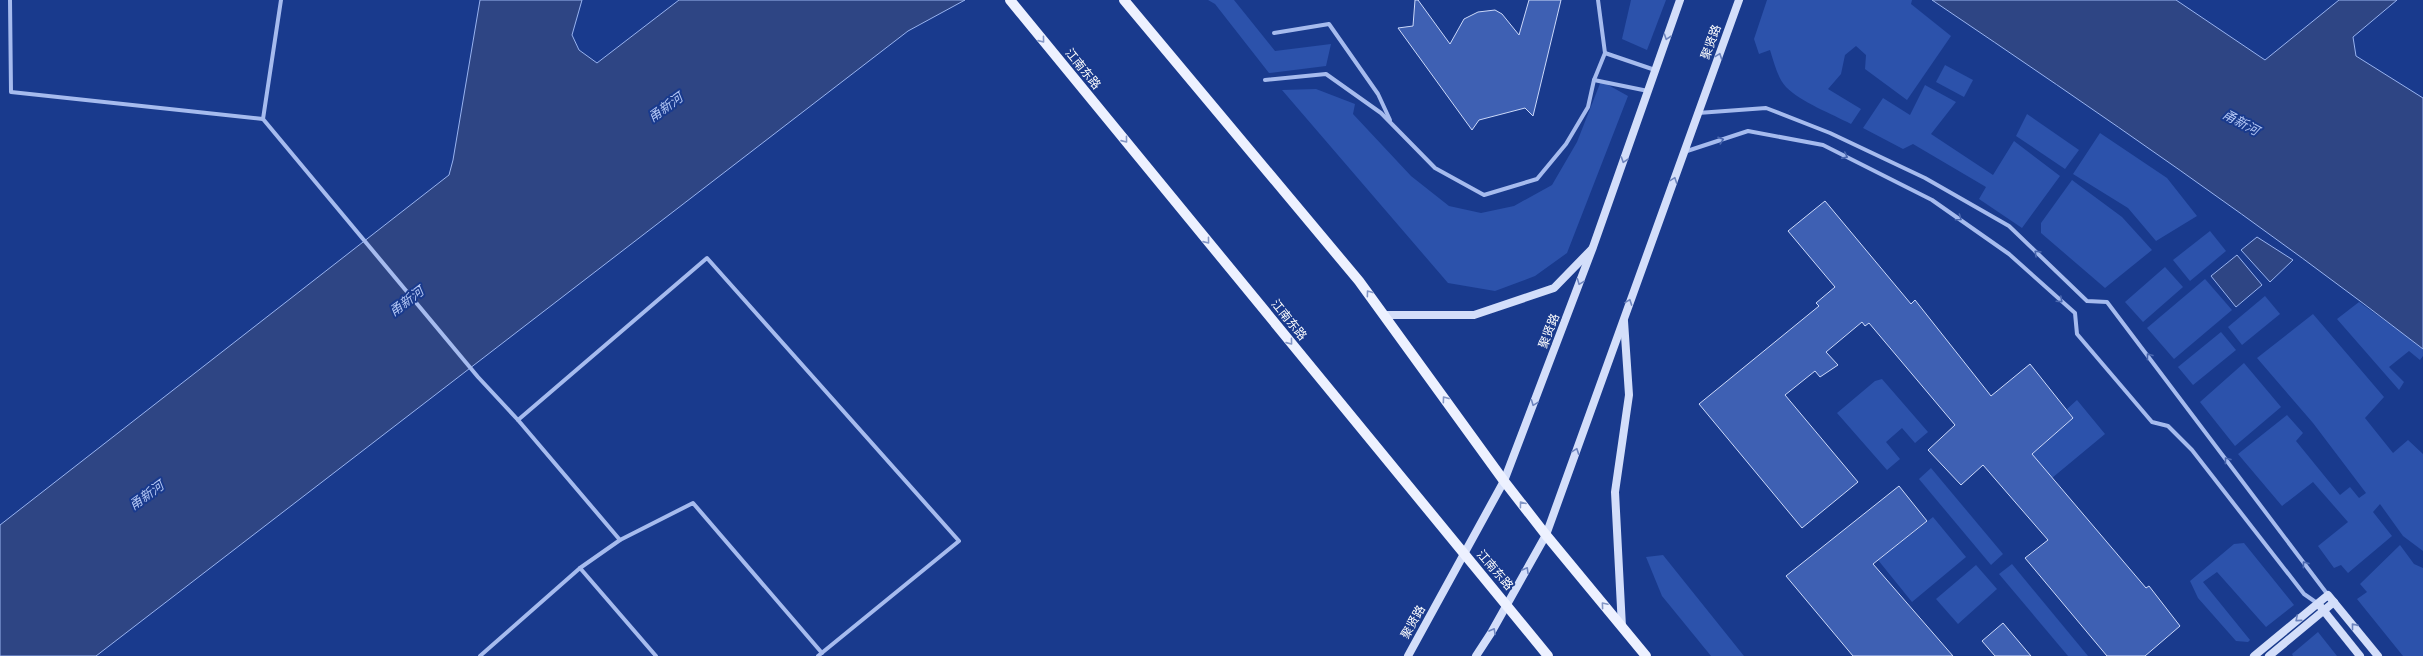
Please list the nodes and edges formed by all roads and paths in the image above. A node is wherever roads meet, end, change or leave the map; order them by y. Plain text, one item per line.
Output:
1 (10, 0) edge
2 (280, 0) edge
3 (1010, 0) edge
4 (1124, 0) edge
5 (1598, 0) edge
6 (1680, 0) edge
7 (1739, 0) edge
8 (1274, 32) dead end
9 (1605, 53) junction
10 (1656, 70) junction
11 (1265, 80) dead end
12 (1594, 80) junction
13 (1648, 91) junction
14 (1698, 113) junction
15 (263, 119) junction
16 (1391, 123) junction
17 (1684, 152) junction
18 (1594, 247) junction
19 (1384, 316) junction
20 (1623, 318) junction
21 (518, 420) junction
22 (1504, 481) junction
23 (1546, 535) junction
24 (620, 540) junction
25 (1464, 553) junction
26 (580, 568) junction
27 (2328, 595) junction
28 (2334, 602) junction
29 (2317, 603) junction
30 (1507, 604) junction
31 (2323, 610) junction
32 (1622, 627) junction
33 (822, 653) junction
34 (480, 656) edge
35 (656, 656) edge
36 (818, 656) edge
37 (1408, 656) edge
38 (1476, 656) edge
39 (1548, 656) edge
40 (1646, 656) edge
41 (2254, 656) edge
42 (2269, 656) edge
43 (2360, 656) edge
44 (2378, 656) edge

1 - 15 street
2 - 15 street
3 -> 25 main road, 江南东路
19 -> 4 main road
5 - 9 street
6 -> 10 main road, 聚贤路
14 -> 7 main road, 聚贤路
8 - 16 street
9 - 10 street
9 - 12 street
10 - 13 main road, 聚贤路
11 - 16 street
12 - 13 street
12 - 16 street
13 -> 18 main road, 聚贤路
14 - 17 main road, 聚贤路
27 -> 14 street
15 - 21 street
20 -> 17 main road, 聚贤路
17 -> 29 street
18 - 19 main road
18 -> 22 main road, 聚贤路
22 -> 19 main road
23 -> 20 main road, 聚贤路
20 - 32 main road
21 - 24 street
21 - 33 street
23 -> 22 main road
22 - 25 main road, 聚贤路
30 -> 23 main road, 聚贤路
32 -> 23 main road
24 - 26 street
24 - 33 street
25 - 30 main road, 江南东路
25 - 37 main road, 聚贤路
26 - 34 street
26 - 35 street
27 - 28 main road
27 - 29 main road
28 - 31 main road
44 -> 28 main road
29 - 31 main road
29 -> 41 main road
38 -> 30 main road
30 - 39 main road, 江南东路
31 - 42 main road
31 - 43 main road
32 - 40 main road
33 - 36 street

